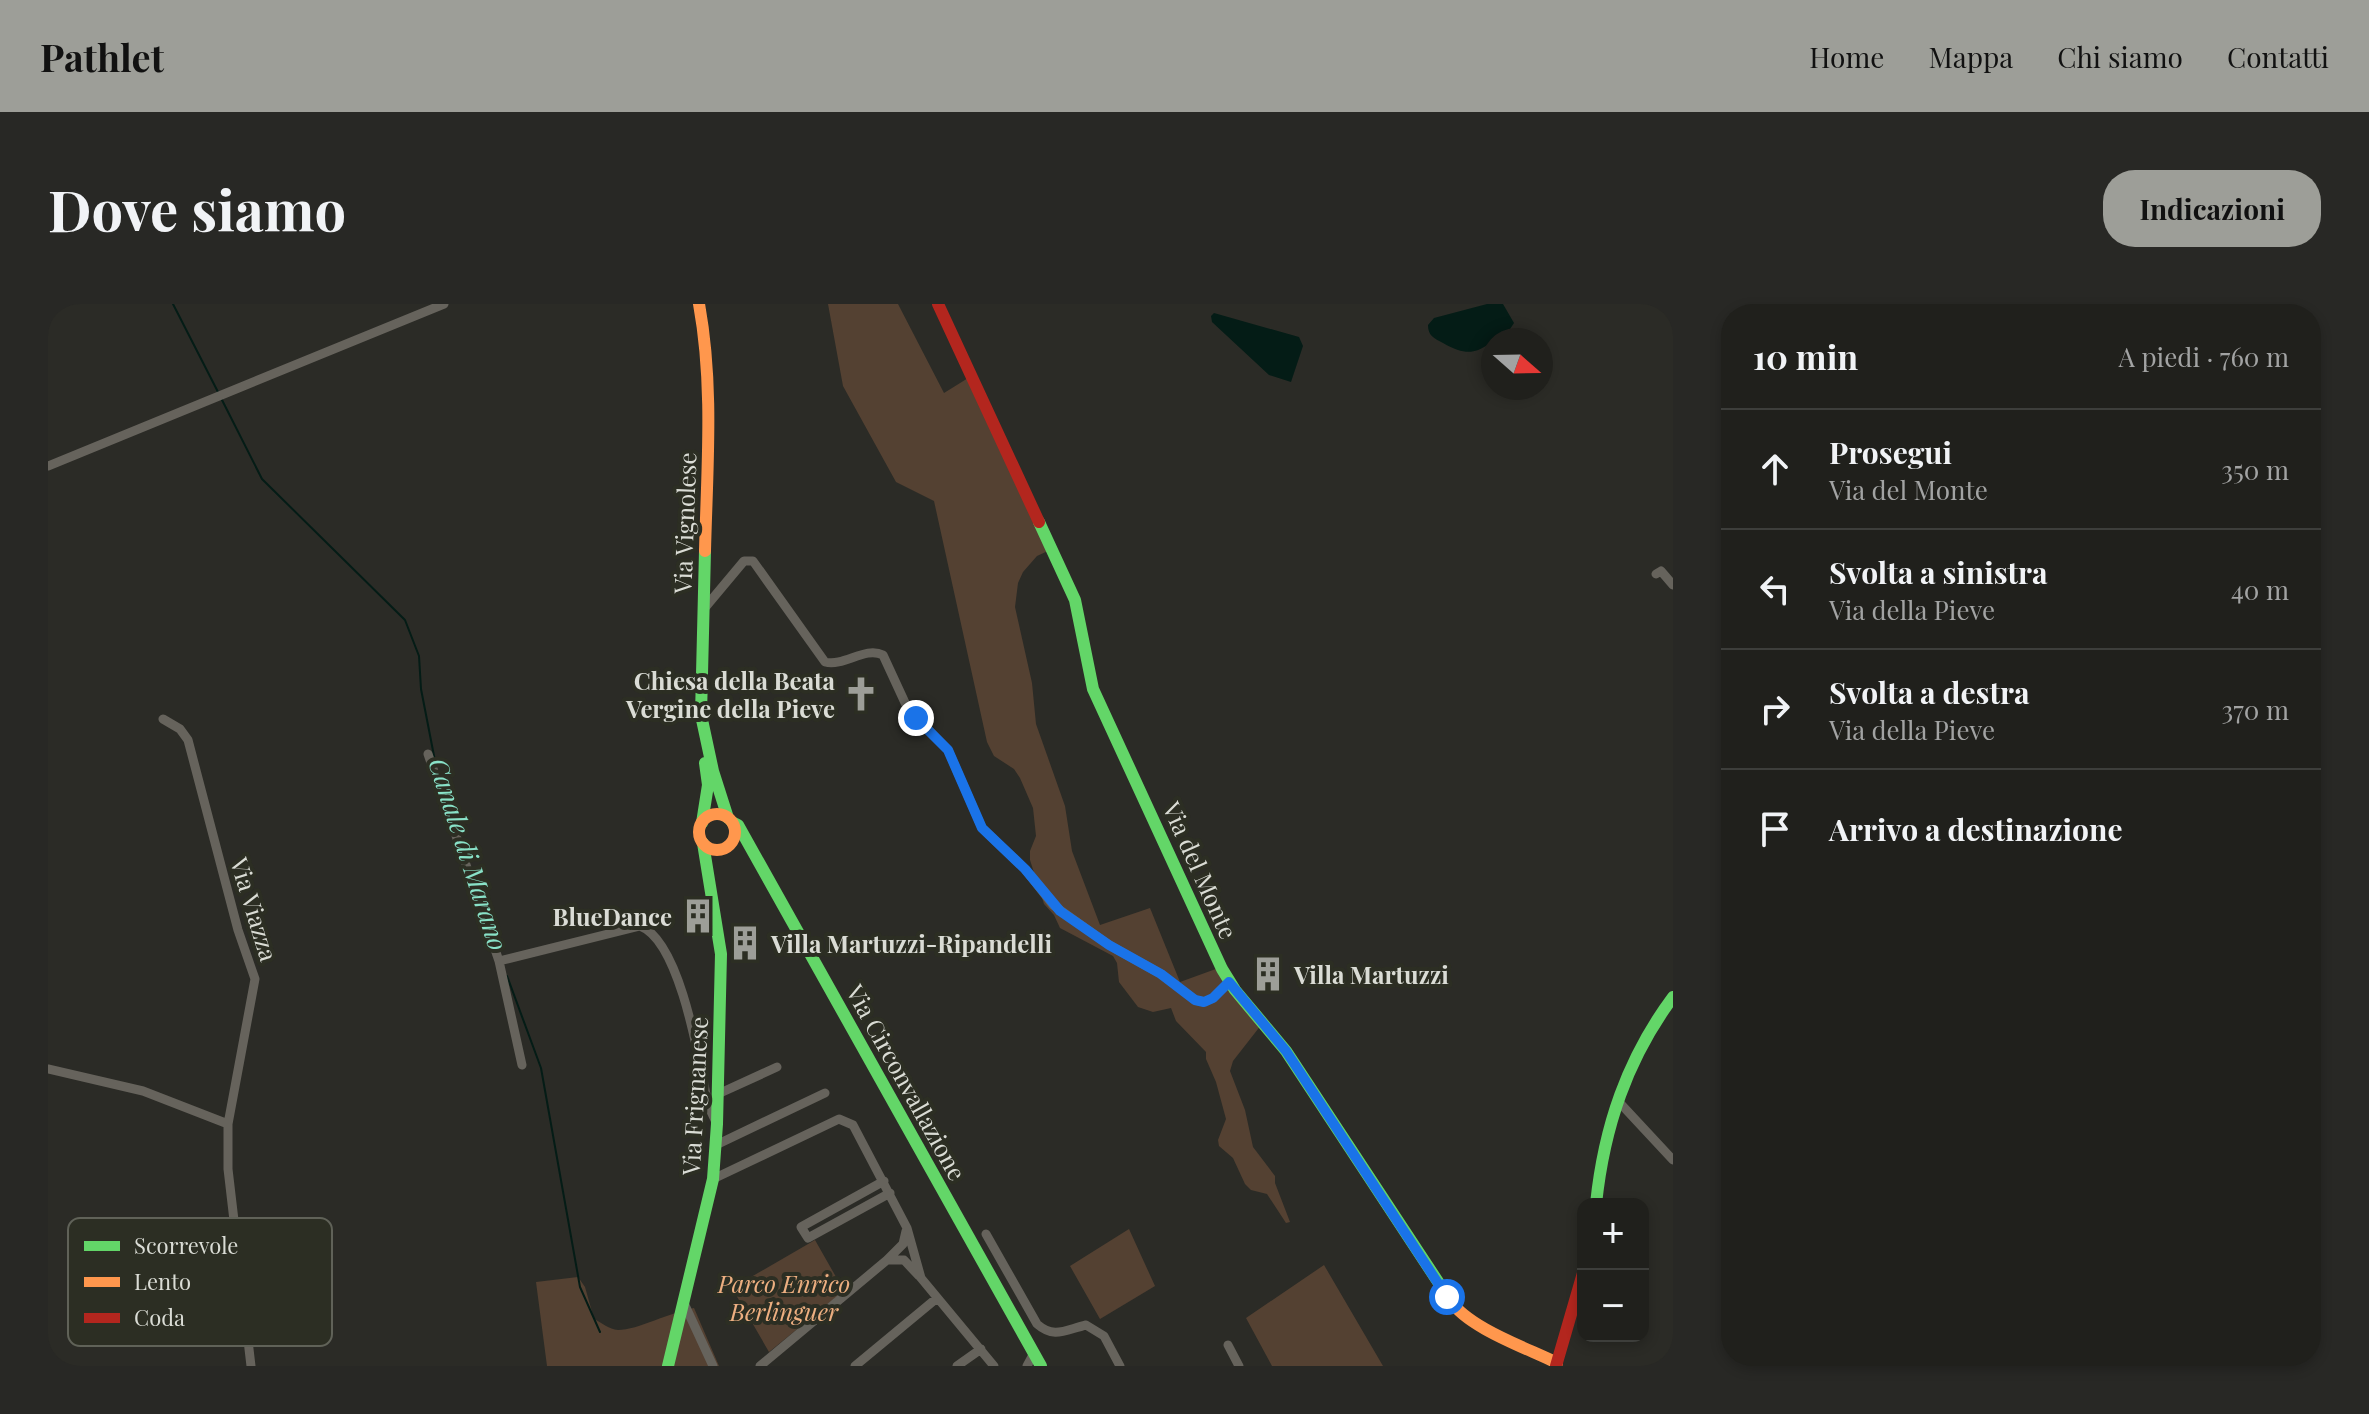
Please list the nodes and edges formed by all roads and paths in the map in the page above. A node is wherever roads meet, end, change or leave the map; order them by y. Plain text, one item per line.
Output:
1 (444, 304) edge
2 (699, 304) edge
3 (938, 304) edge
4 (48, 466) edge
5 (1656, 574) dead end
6 (1673, 585) edge
7 (703, 610) junction
8 (163, 719) dead end
9 (706, 744) junction
10 (428, 754) dead end
11 (730, 820) junction
12 (702, 823) junction
13 (733, 839) junction
14 (703, 843) junction
15 (748, 844) junction
16 (718, 850) junction
17 (708, 873) junction
18 (502, 960) junction
19 (1229, 982) junction
20 (1673, 997) edge
21 (522, 1065) dead end
22 (777, 1067) dead end
23 (48, 1069) edge
24 (825, 1093) dead end
25 (718, 1094) junction
26 (1619, 1102) junction
27 (228, 1124) junction
28 (717, 1124) junction
29 (716, 1145) junction
30 (1673, 1160) edge
31 (713, 1179) junction
32 (884, 1181) junction
33 (890, 1193) junction
34 (1597, 1198) edge
35 (234, 1218) edge
36 (907, 1228) junction
37 (986, 1234) dead end
38 (887, 1260) junction
39 (921, 1278) junction
40 (1577, 1293) edge
41 (937, 1298) junction
42 (683, 1301) junction
43 (1228, 1345) dead end
44 (249, 1346) edge
45 (981, 1349) junction
46 (1034, 1353) junction
47 (1556, 1364) edge
48 (251, 1366) edge
49 (668, 1366) edge
50 (713, 1366) edge
51 (760, 1366) edge
52 (855, 1366) edge
53 (957, 1366) edge
54 (994, 1366) edge
55 (1027, 1366) edge
56 (1041, 1366) edge
57 (1120, 1366) edge
58 (1239, 1366) edge

1 - 4 street
2 - 7 main road, Via Vignolese
3 - 19 main road, Via del Monte
5 - 6 street
7 - 9 main road, Via Vignolese
7 - 19 street
8 - 27 street, Via Viazza
9 - 11 main road, Via Circonvallazione
9 - 12 main road
10 - 18 street
11 - 12 main road
11 - 13 main road
11 - 15 main road, Via Circonvallazione
12 - 14 main road
13 - 15 main road
13 - 16 main road
14 - 16 main road
14 - 17 main road, Via Frignanese
15 - 46 main road, Via Circonvallazione
16 - 17 main road
17 - 25 main road, Via Frignanese
18 - 21 street
18 - 28 street
19 - 47 main road, Via del Monte
20 - 26 main road
22 - 25 street
23 - 27 street
24 - 29 street
25 - 28 main road, Via Frignanese
26 - 30 street
26 - 34 main road
27 - 35 street, Via Viazza
28 - 29 main road, Via Frignanese
29 - 31 main road, Via Frignanese
31 - 32 street
31 - 42 main road, Via Frignanese
32 - 33 street
32 - 33 street
33 - 36 street
36 - 38 street
36 - 39 street
37 - 57 street
38 - 39 street
38 - 51 street
39 - 41 street
40 - 47 main road
41 - 45 street
41 - 52 street
42 - 49 main road, Via Frignanese
42 - 50 street
43 - 58 street
44 - 48 street, Via Viazza
45 - 53 street
45 - 54 street
46 - 55 street
46 - 56 main road, Via Circonvallazione

